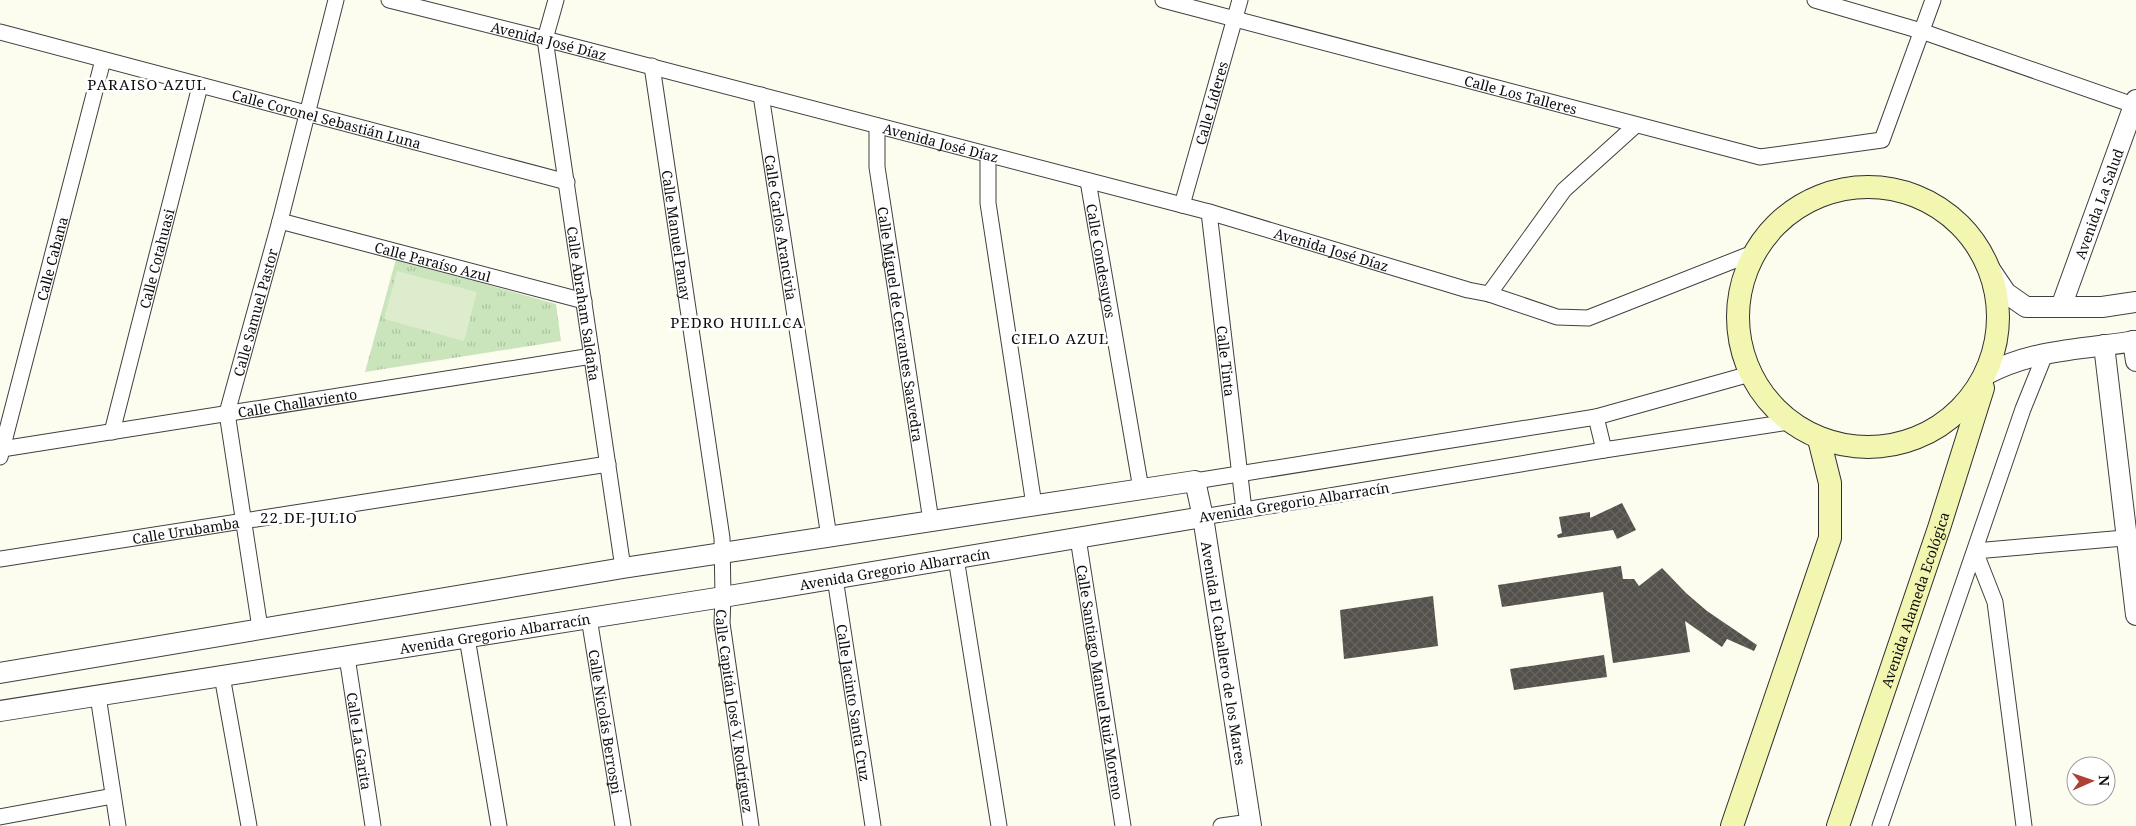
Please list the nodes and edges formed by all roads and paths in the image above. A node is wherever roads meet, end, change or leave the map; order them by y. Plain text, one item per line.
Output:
1 (336, 0) edge
2 (389, 0) edge
3 (556, 0) edge
4 (1163, 0) edge
5 (1240, 0) edge
6 (1815, 0) edge
7 (1932, 0) edge
8 (1234, 19) junction
9 (0, 32) edge
10 (1921, 32) junction
11 (545, 38) junction
12 (104, 60) junction
13 (652, 66) junction
14 (200, 86) junction
15 (761, 95) junction
16 (2135, 104) edge
17 (306, 114) junction
18 (1636, 125) junction
19 (877, 126) junction
20 (988, 155) junction
21 (1088, 181) junction
22 (567, 182) junction
23 (1182, 206) junction
24 (1209, 212) junction
25 (280, 220) junction
26 (1753, 253) junction
27 (1988, 265) junction
28 (1489, 294) junction
29 (584, 301) junction
30 (2136, 302) edge
31 (2062, 307) junction
32 (2135, 342) edge
33 (2104, 345) junction
34 (2046, 352) junction
35 (592, 356) junction
36 (2136, 361) edge
37 (1750, 374) junction
38 (1987, 374) junction
39 (227, 413) junction
40 (1596, 417) junction
41 (1789, 422) junction
42 (112, 432) junction
43 (1819, 439) junction
44 (1604, 450) junction
45 (1, 453) edge
46 (608, 464) junction
47 (1240, 473) junction
48 (1196, 480) junction
49 (1141, 489) junction
50 (1034, 505) junction
51 (1244, 510) junction
52 (1203, 517) junction
53 (931, 521) junction
54 (243, 522) junction
55 (829, 537) junction
56 (2131, 537) edge
57 (1078, 538) junction
58 (1975, 550) junction
59 (722, 553) junction
60 (956, 558) junction
61 (0, 559) edge
62 (623, 568) junction
63 (835, 578) junction
64 (723, 597) junction
65 (2136, 615) edge
66 (589, 618) junction
67 (260, 628) junction
68 (467, 638) junction
69 (346, 657) junction
70 (0, 673) edge
71 (222, 676) junction
72 (98, 696) junction
73 (0, 711) edge
74 (113, 796) junction
75 (0, 817) edge
76 (1250, 824) edge
77 (1842, 825) edge
78 (118, 826) edge
79 (249, 826) edge
80 (373, 826) edge
81 (499, 826) edge
82 (623, 826) edge
83 (751, 826) edge
84 (873, 826) edge
85 (999, 826) edge
86 (1123, 826) edge
87 (1221, 826) edge
88 (1732, 826) edge
89 (1880, 826) edge
90 (2024, 826) edge

1 - 17 street, Calle Samuel Pastor
2 - 11 street, Avenida José Díaz
3 - 11 street
4 - 8 street, Calle Los Talleres
5 - 8 street, Calle Líderes
6 - 10 street
7 - 10 street
8 - 18 street, Calle Los Talleres
8 - 23 street, Calle Líderes
9 - 12 street, Calle Coronel Sebastián Luna
10 - 16 street
10 - 18 street, Calle Los Talleres
11 - 13 street, Avenida José Díaz
11 - 22 street, Calle Abraham Saldaña
12 - 14 street, Calle Coronel Sebastián Luna
12 - 45 street, Calle Cabana
13 - 15 street, Avenida José Díaz
13 - 59 street, Calle Manuel Panay
14 - 17 street, Calle Coronel Sebastián Luna
14 - 42 street, Calle Cotahuasi
15 - 19 street, Avenida José Díaz
15 - 55 street, Calle Carlos Arancivia
16 - 31 street, Avenida La Salud
17 - 22 street, Calle Coronel Sebastián Luna
17 - 25 street, Calle Samuel Pastor
18 - 28 street
19 - 20 street, Avenida José Díaz
19 - 53 street, Calle Miguel de Cervantes Saavedra
20 - 21 street, Avenida José Díaz
20 - 50 street
21 - 23 street, Avenida José Díaz
21 - 49 street, Calle Condesuyos
22 - 29 street, Calle Abraham Saldaña
23 - 24 street, Avenida José Díaz
24 - 28 street, Avenida José Díaz
24 - 47 street, Calle Tinta
25 - 29 street, Calle Paraíso Azul
25 - 39 street, Calle Samuel Pastor
26 - 27 main road
26 - 28 street, Avenida José Díaz
26 - 37 main road
27 - 31 street
27 - 38 main road, Avenida Alameda Ecológica
29 - 35 street, Calle Abraham Saldaña
30 - 31 street
32 - 33 street
32 - 36 street
33 - 34 street
33 - 56 street
34 - 38 street
34 - 58 street
35 - 39 street, Calle Challaviento
35 - 46 street, Calle Abraham Saldaña
37 - 40 street
37 - 41 main road
38 - 43 main road
38 - 77 main road, Avenida Alameda Ecológica
39 - 42 street, Calle Challaviento
39 - 54 street, Calle Samuel Pastor
40 - 44 street
40 - 47 street
41 - 43 main road
41 - 44 street, Avenida Gregorio Albarracín
42 - 45 street, Calle Challaviento
43 - 88 main road
44 - 51 street, Avenida Gregorio Albarracín
46 - 54 street, Calle Urubamba
46 - 62 street, Calle Abraham Saldaña
47 - 48 street
47 - 51 street, Calle Tinta
48 - 49 street
48 - 52 street, Avenida El Caballero de los Mares
49 - 50 street
50 - 53 street
51 - 52 street, Avenida Gregorio Albarracín
52 - 57 street, Avenida Gregorio Albarracín
52 - 76 street, Avenida El Caballero de los Mares
53 - 55 street
54 - 61 street, Calle Urubamba
54 - 67 street, Calle Samuel Pastor
55 - 59 street
56 - 58 street
56 - 65 street
57 - 60 street, Avenida Gregorio Albarracín
57 - 86 street, Calle Santiago Manuel Ruiz Moreno
58 - 89 street
58 - 90 street
59 - 62 street
59 - 64 street, Calle Manuel Panay
60 - 63 street, Avenida Gregorio Albarracín
60 - 85 street
62 - 67 street
63 - 64 street, Avenida Gregorio Albarracín
63 - 84 street, Calle Jacinto Santa Cruz
64 - 66 street, Avenida Gregorio Albarracín
64 - 83 street, Calle Capitán José V. Rodríguez
66 - 68 street, Avenida Gregorio Albarracín
66 - 82 street, Calle Nicolás Berrospi
67 - 70 street
68 - 69 street, Avenida Gregorio Albarracín
68 - 81 street
69 - 71 street, Avenida Gregorio Albarracín
69 - 80 street, Calle La Garita
71 - 72 street, Avenida Gregorio Albarracín
71 - 79 street
72 - 73 street, Avenida Gregorio Albarracín
72 - 74 street
74 - 75 street
74 - 78 street
76 - 87 street

